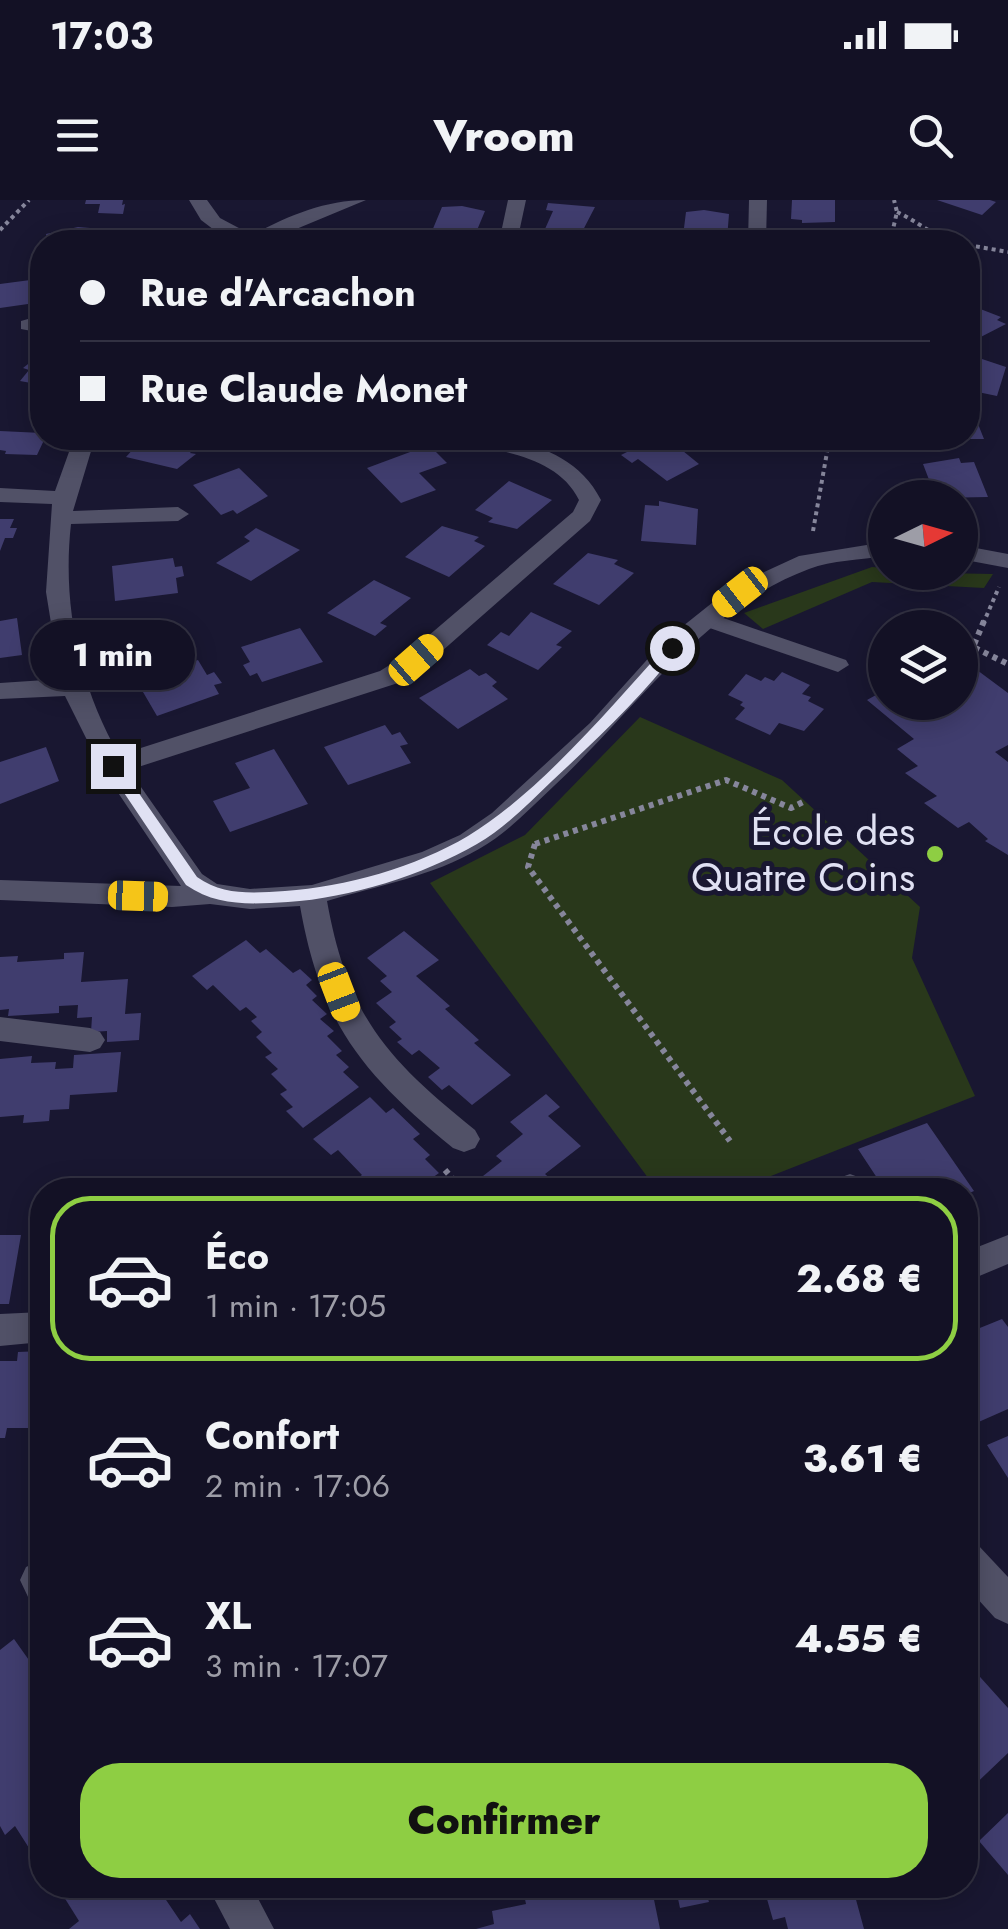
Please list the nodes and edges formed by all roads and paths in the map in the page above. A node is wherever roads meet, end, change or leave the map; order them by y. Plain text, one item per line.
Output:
1 (29, 200) edge
2 (198, 200) edge
3 (358, 200) edge
4 (517, 200) edge
5 (758, 200) edge
6 (894, 200) edge
7 (897, 212) junction
8 (0, 230) edge
9 (226, 230) edge
10 (276, 230) edge
11 (511, 230) edge
12 (757, 230) edge
13 (893, 230) edge
14 (932, 230) edge
15 (980, 247) edge
16 (987, 248) junction
17 (980, 250) edge
18 (1008, 252) edge
19 (80, 450) edge
20 (516, 450) edge
21 (828, 450) edge
22 (0, 495) edge
23 (61, 508) junction
24 (178, 514) dead end
25 (868, 552) edge
26 (978, 559) edge
27 (808, 562) junction
28 (1006, 569) edge
29 (706, 619) junction
30 (978, 635) edge
31 (978, 649) edge
32 (1008, 664) edge
33 (838, 665) dead end
34 (74, 687) junction
35 (0, 691) edge
36 (113, 766) junction
37 (805, 802) dead end
38 (501, 820) junction
39 (535, 844) junction
40 (0, 890) edge
41 (210, 894) junction
42 (312, 894) junction
43 (0, 1029) edge
44 (90, 1040) dead end
45 (464, 1139) dead end
46 (730, 1141) dead end
47 (1008, 1249) edge
48 (978, 1262) edge
49 (30, 1328) edge
50 (0, 1330) edge
51 (978, 1572) edge
52 (1008, 1605) edge
53 (235, 1898) edge
54 (253, 1929) edge

1 - 8 path
2 - 9 street
3 - 10 street
4 - 11 street
5 - 12 street
6 - 7 path
7 - 13 path
7 - 14 path
15 - 16 path
16 - 17 path
16 - 18 path
19 - 23 street
20 - 36 street
21 - 27 path
22 - 23 street
23 - 24 street
23 - 34 street
25 - 27 street
26 - 28 street
27 - 29 street
28 - 30 path
29 - 33 lane
29 - 38 street
31 - 32 path
34 - 35 street
34 - 36 street
36 - 41 street
37 - 39 path
38 - 39 path
38 - 42 street
39 - 46 path
40 - 41 street
41 - 42 street
42 - 45 street
43 - 44 street
47 - 48 street
49 - 50 street
51 - 52 street
53 - 54 street

